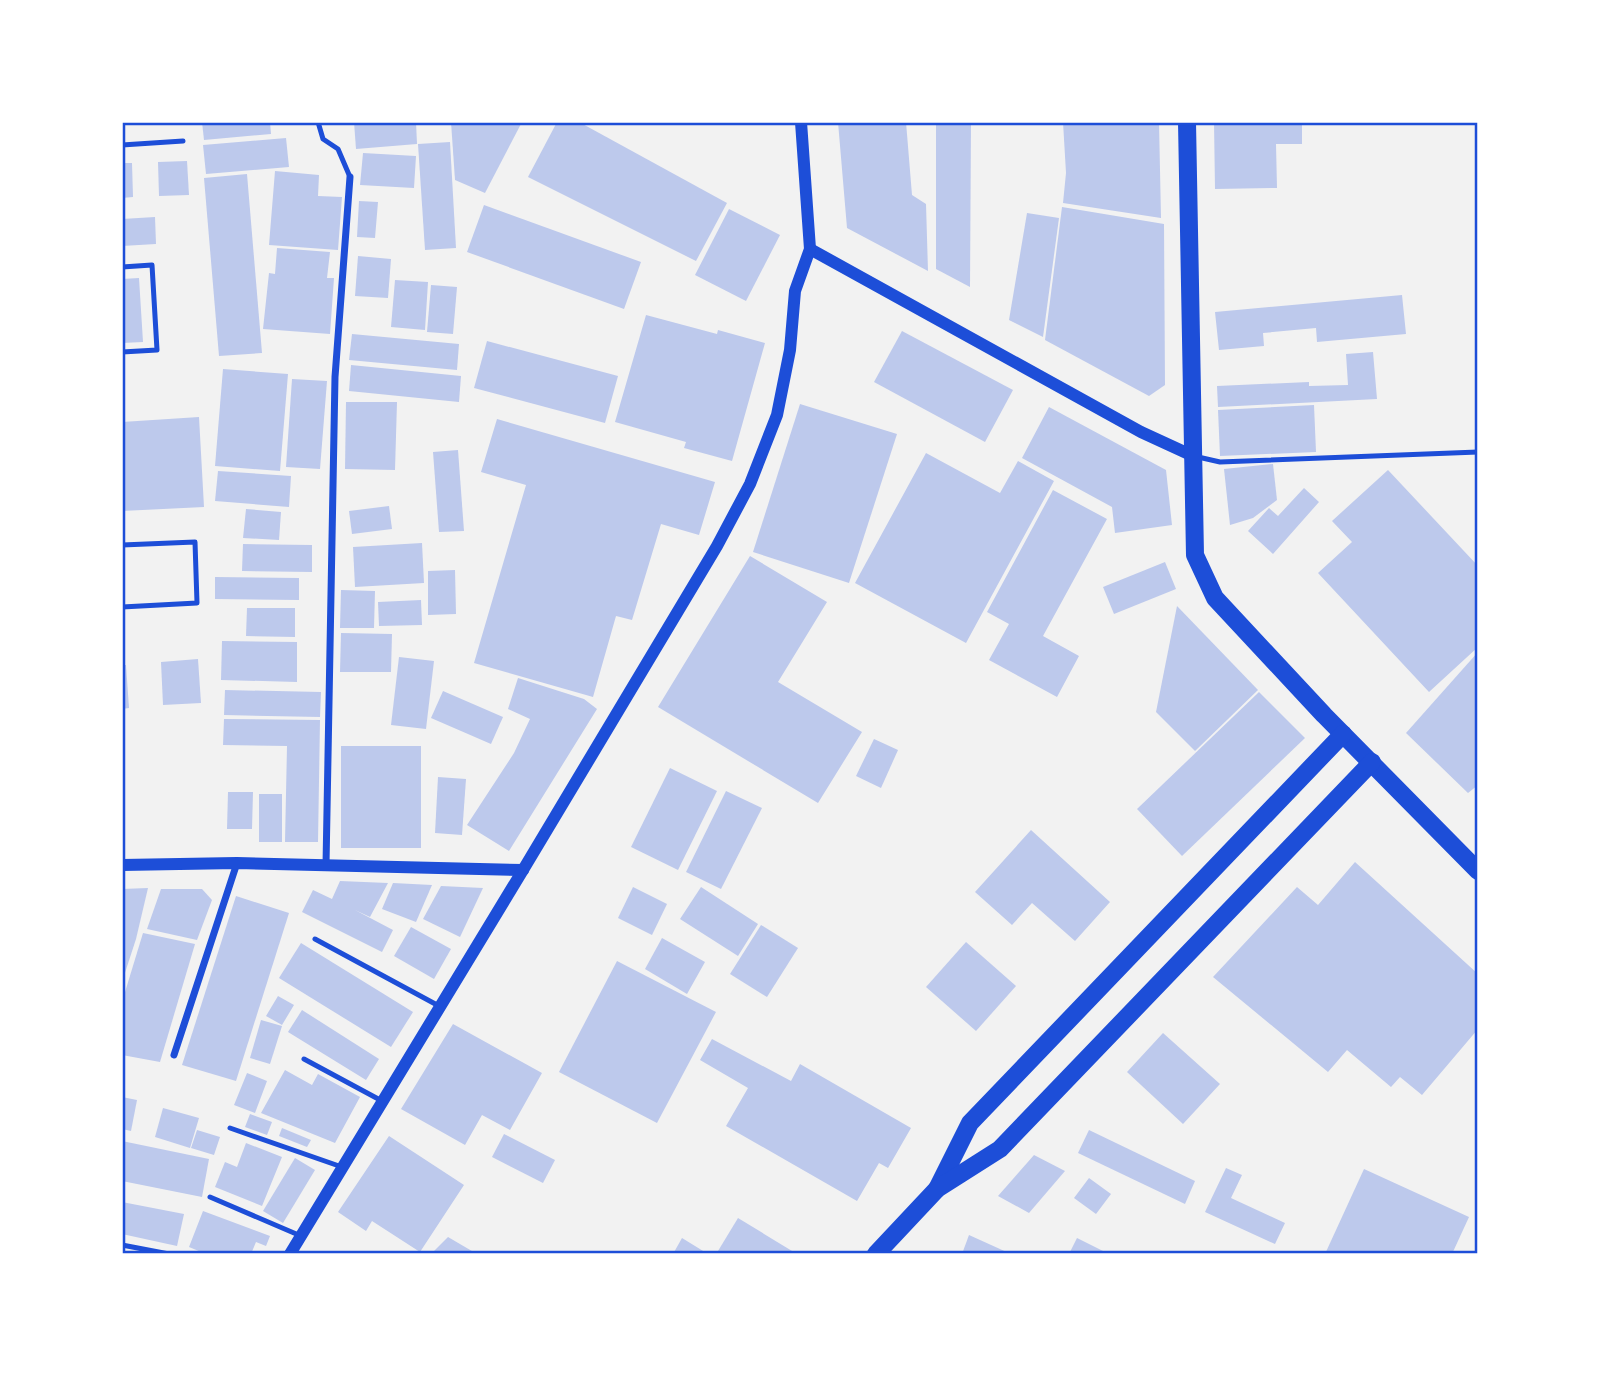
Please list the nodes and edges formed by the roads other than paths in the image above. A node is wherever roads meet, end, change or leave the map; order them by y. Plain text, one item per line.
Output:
1 (318, 122) edge
2 (801, 122) edge
3 (1187, 122) edge
4 (183, 141) dead end
5 (122, 145) edge
6 (350, 177) joint
7 (810, 249) junction
8 (122, 267) edge
9 (122, 352) edge
10 (1478, 452) edge
11 (1191, 456) junction
12 (122, 545) edge
13 (122, 607) edge
14 (1343, 734) junction
15 (1372, 762) junction
16 (237, 863) junction
17 (122, 865) edge
18 (326, 865) junction
19 (523, 870) junction
20 (1478, 872) edge
21 (315, 939) dead end
22 (440, 1007) junction
23 (174, 1055) dead end
24 (304, 1059) dead end
25 (382, 1101) junction
26 (230, 1128) dead end
27 (342, 1167) junction
28 (937, 1189) junction
29 (211, 1197) dead end
30 (301, 1236) junction
31 (122, 1245) edge
32 (169, 1254) edge
33 (290, 1254) edge
34 (876, 1254) edge

1 - 6 lane
2 - 7 street
3 - 11 main road
4 - 5 lane
6 - 18 street
7 - 11 street
7 - 19 street
8 - 9 lane
10 - 11 lane
11 - 14 main road
12 - 13 lane
14 - 15 main road
14 - 28 main road
15 - 20 main road
15 - 28 main road
16 - 17 street
16 - 18 street
16 - 23 street
18 - 19 street
19 - 22 street
21 - 22 lane
22 - 25 street
24 - 25 lane
25 - 27 street
26 - 27 lane
27 - 30 street
28 - 34 main road
29 - 30 lane
30 - 33 street
31 - 32 lane

